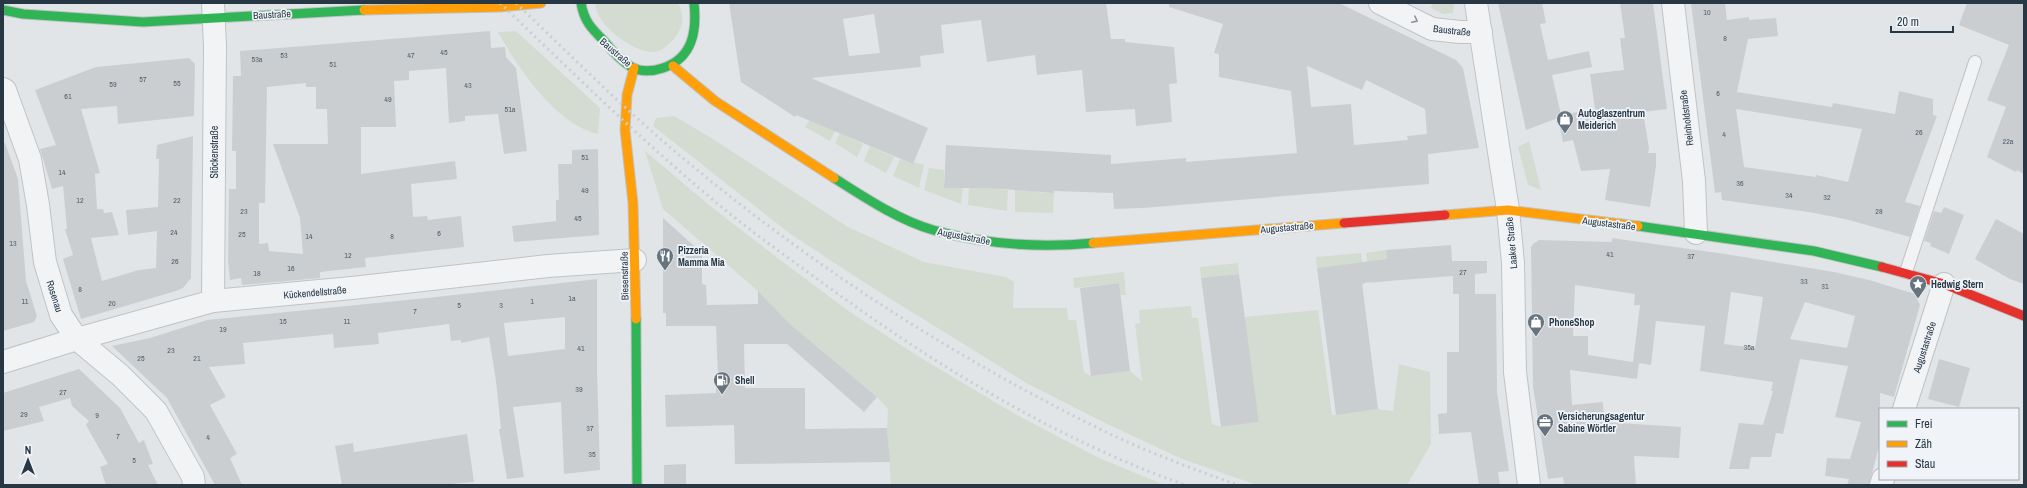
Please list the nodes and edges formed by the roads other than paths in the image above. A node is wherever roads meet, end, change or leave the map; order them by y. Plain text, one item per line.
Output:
1 (541, 3) edge
2 (581, 3) edge
3 (694, 3) edge
4 (1380, 3) edge
5 (1476, 3) edge
6 (1673, 3) edge
7 (367, 6) edge
8 (3, 10) edge
9 (213, 10) edge
10 (1481, 32) junction
11 (1975, 62) dead end
12 (673, 66) junction
13 (634, 68) junction
14 (3, 89) edge
15 (1508, 210) junction
16 (1696, 233) junction
17 (635, 260) junction
18 (1906, 272) junction
19 (1944, 284) junction
20 (213, 301) junction
21 (2024, 316) edge
22 (77, 339) junction
23 (3, 362) edge
24 (1904, 408) edge
25 (194, 485) edge
26 (637, 485) edge
27 (1529, 485) edge

1 - 7 main road, Baustraße
2 - 13 main road, Baustraße
3 - 12 main road
4 -> 10 street, Baustraße
5 - 10 street, Laaker Straße
6 - 16 street, Reinholdstraße
7 - 9 main road, Baustraße
8 - 9 main road, Baustraße
9 - 20 street, Stöckenstraße
10 - 15 street, Laaker Straße
11 - 18 lane
12 - 13 main road, Baustraße
12 - 15 main road, Augustastraße
13 - 17 main road, Biesenstraße
14 - 22 street, Rosenau
15 - 16 main road, Augustastraße
15 - 27 street, Laaker Straße
16 - 18 main road, Augustastraße
17 - 20 street, Kückendellstraße
17 - 26 main road, Biesenstraße
18 - 19 main road, Augustastraße
19 - 21 main road, Augustastraße
19 - 24 street, Augustastraße
20 - 22 street, Kückendellstraße
22 - 23 street, Kückendellstraße
22 - 25 street, Rosenau

